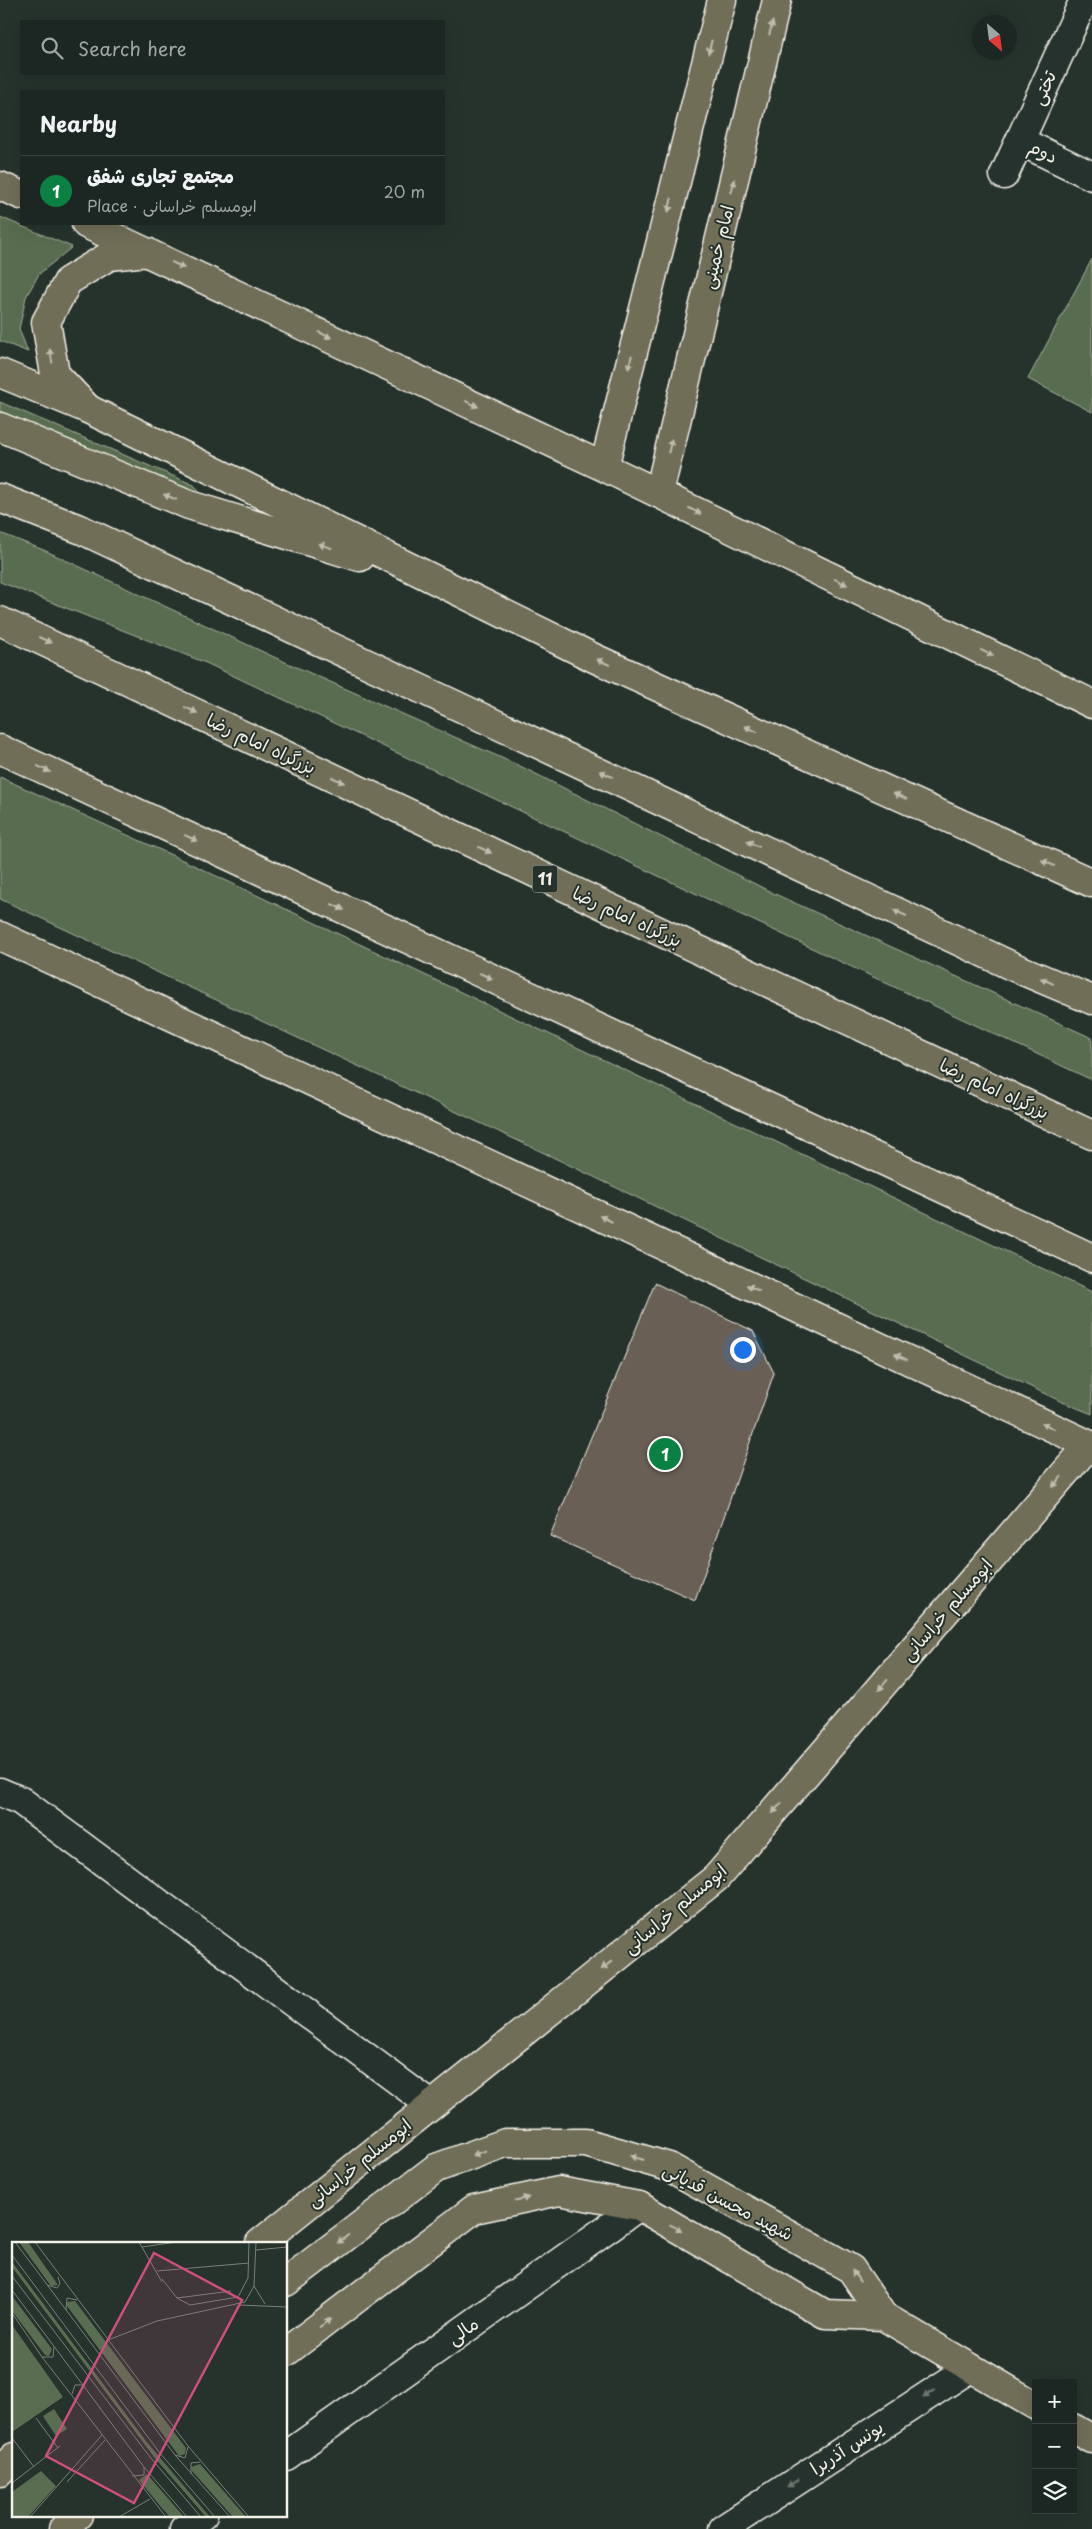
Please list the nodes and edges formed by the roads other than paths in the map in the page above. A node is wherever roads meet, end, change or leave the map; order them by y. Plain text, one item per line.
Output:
1 (722, 0) edge
2 (778, 0) edge
3 (1084, 0) edge
4 (1020, 141) junction
5 (1004, 175) dead end
6 (1092, 176) edge
7 (0, 186) edge
8 (20, 195) edge
9 (88, 225) edge
10 (151, 252) junction
11 (0, 373) edge
12 (88, 408) junction
13 (0, 427) edge
14 (604, 466) junction
15 (659, 493) junction
16 (0, 498) edge
17 (438, 580) junction
18 (0, 621) edge
19 (1092, 704) edge
20 (0, 748) edge
21 (1092, 883) edge
22 (0, 936) edge
23 (1092, 1000) edge
24 (1092, 1135) edge
25 (1092, 1258) edge
26 (1091, 1446) edge
27 (0, 1792) edge
28 (431, 2105) junction
29 (639, 2206) junction
30 (261, 2242) edge
31 (288, 2280) edge
32 (883, 2316) junction
33 (288, 2350) edge
34 (970, 2368) junction
35 (1032, 2404) edge
36 (1077, 2430) edge
37 (1092, 2439) edge
38 (288, 2455) edge
39 (77, 2516) edge
40 (202, 2516) edge
41 (63, 2529) edge
42 (184, 2529) edge
43 (723, 2529) edge

1 -> 14 main road
15 -> 2 main road, امام خمینی
3 - 4 street, تختی
4 - 5 street, تختی
4 - 6 street, دوم
7 - 8 main road
9 - 10 main road
12 -> 10 main road
10 -> 14 main road
11 - 12 main road
12 - 17 main road
17 -> 13 main road
14 - 15 main road
15 -> 19 main road
23 -> 16 main road
21 -> 17 main road
18 -> 24 main road, بزرگراه امام رضا / 11
20 -> 25 main road
26 -> 22 main road
26 -> 28 main road, ابومسلم خراسانی
27 - 28 street
28 - 30 main road, ابومسلم خراسانی
29 -> 32 main road, شهید محسن قدیانی
33 -> 29 main road, شهید محسن قدیانی
29 - 38 street, مالی
32 -> 31 main road, شهید محسن قدیانی
32 - 34 main road, شهید محسن قدیانی
34 - 35 main road, شهید محسن قدیانی
34 -> 43 street, یونس آذربرا
36 - 37 main road
39 - 41 main road
40 - 42 street

